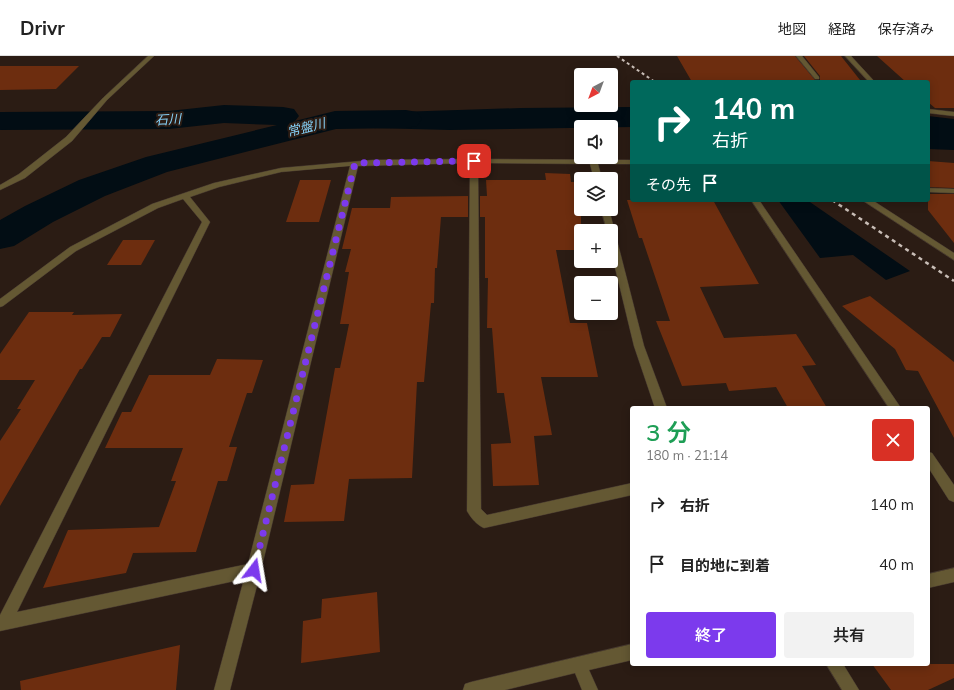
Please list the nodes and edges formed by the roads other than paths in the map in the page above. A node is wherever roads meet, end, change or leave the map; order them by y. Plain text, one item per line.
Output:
1 (151, 56) edge
2 (799, 56) edge
3 (848, 56) edge
4 (817, 78) dead end
5 (870, 80) edge
6 (930, 111) edge
7 (954, 114) edge
8 (474, 161) junction
9 (574, 161) edge
10 (618, 162) edge
11 (630, 162) edge
12 (355, 163) junction
13 (0, 188) edge
14 (930, 190) edge
15 (954, 191) edge
16 (184, 196) junction
17 (756, 202) edge
18 (869, 202) edge
19 (954, 257) edge
20 (618, 260) edge
21 (0, 304) edge
22 (660, 406) edge
23 (894, 406) edge
24 (930, 460) edge
25 (630, 489) edge
26 (954, 496) edge
27 (254, 570) junction
28 (954, 575) edge
29 (930, 581) edge
30 (2, 622) edge
31 (630, 652) edge
32 (579, 665) junction
33 (835, 666) edge
34 (222, 690) edge
35 (471, 690) edge
36 (590, 690) edge
37 (851, 690) edge

1 - 13 street
2 - 4 street
3 - 5 street
6 - 7 street
8 - 9 street
8 - 12 street
8 - 25 street
10 - 11 street
12 - 16 street
12 - 27 street
14 - 15 street
16 - 21 street
16 - 30 street
17 - 23 street
18 - 19 street
20 - 22 street
24 - 26 street
27 - 30 street
27 - 34 street
28 - 29 street
31 - 32 street
32 - 35 street
32 - 36 street
33 - 37 street

